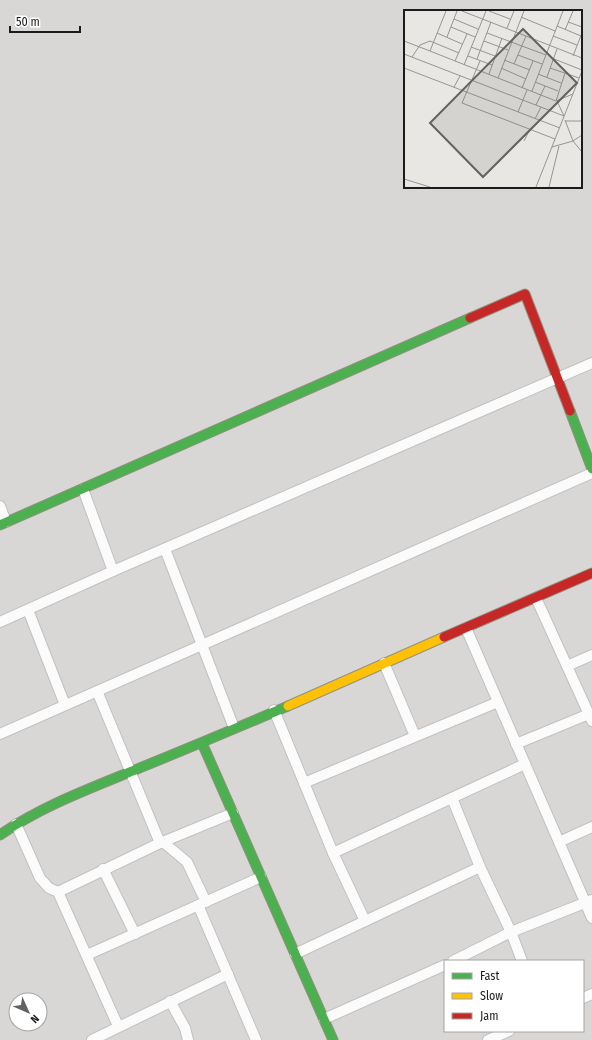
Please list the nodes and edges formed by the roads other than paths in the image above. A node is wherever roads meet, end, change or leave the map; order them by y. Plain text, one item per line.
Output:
1 (592, 363) edge
2 (557, 378) junction
3 (592, 469) edge
4 (592, 473) edge
5 (83, 489) junction
6 (0, 506) edge
7 (3, 523) edge
8 (165, 549) junction
9 (113, 571) junction
10 (592, 573) edge
11 (536, 598) junction
12 (28, 610) junction
13 (0, 622) edge
14 (466, 628) junction
15 (202, 645) junction
16 (592, 655) edge
17 (384, 663) junction
18 (567, 666) junction
19 (97, 691) junction
20 (498, 702) junction
21 (65, 705) junction
22 (274, 710) junction
23 (590, 718) edge
24 (234, 728) junction
25 (0, 734) edge
26 (415, 736) junction
27 (202, 743) junction
28 (516, 744) junction
29 (525, 764) junction
30 (130, 772) junction
31 (304, 783) junction
32 (452, 798) junction
33 (233, 813) junction
34 (9, 825) edge
35 (592, 828) edge
36 (0, 835) edge
37 (161, 842) junction
38 (559, 842) junction
39 (333, 853) junction
40 (480, 867) junction
41 (103, 869) junction
42 (261, 877) junction
43 (58, 892) junction
44 (589, 902) edge
45 (202, 904) junction
46 (592, 918) edge
47 (365, 921) junction
48 (511, 932) junction
49 (135, 934) junction
50 (295, 954) junction
51 (87, 955) junction
52 (458, 960) edge
53 (522, 960) edge
54 (444, 965) edge
55 (228, 974) junction
56 (170, 1001) junction
57 (324, 1018) junction
58 (118, 1026) junction
59 (506, 1032) edge
60 (492, 1036) edge
61 (92, 1040) edge
62 (188, 1040) edge
63 (256, 1040) edge
64 (333, 1040) edge

1 - 2 street
2 - 3 street
2 - 5 street
2 - 8 street
4 - 15 street
5 - 7 street
5 - 9 street
6 - 7 street
8 - 9 street
8 - 15 street
9 - 12 street
10 - 11 street
11 - 14 street
11 - 18 street
12 - 13 street
12 - 21 street
14 - 17 street
14 - 20 street
15 - 19 street
15 - 24 street
16 - 18 street
17 - 22 street
17 - 26 street
18 - 23 street
19 - 21 street
19 - 30 street
20 - 26 street
20 - 28 street
21 - 25 street
22 - 24 street
22 - 31 street
23 - 28 street
24 - 27 street
26 - 31 street
27 - 30 street
27 - 33 street
28 - 29 street
29 - 32 street
29 - 38 street
30 - 34 street
30 - 37 street
31 - 39 street
32 - 39 street
32 - 40 street
33 - 37 street
33 - 42 street
34 - 36 street
34 - 43 street
35 - 38 street
37 - 41 street
37 - 45 street
38 - 44 street
39 - 47 street
40 - 47 street
40 - 48 street
41 - 43 street
41 - 49 street
42 - 45 street
42 - 50 street
43 - 51 street
44 - 46 street
44 - 48 street
45 - 49 street
45 - 55 street
47 - 50 street
48 - 52 street
48 - 53 street
49 - 51 street
50 - 57 street
51 - 58 street
54 - 57 street
55 - 56 street
55 - 63 street
56 - 58 street
56 - 62 street
57 - 64 street
58 - 61 street
59 - 60 street

